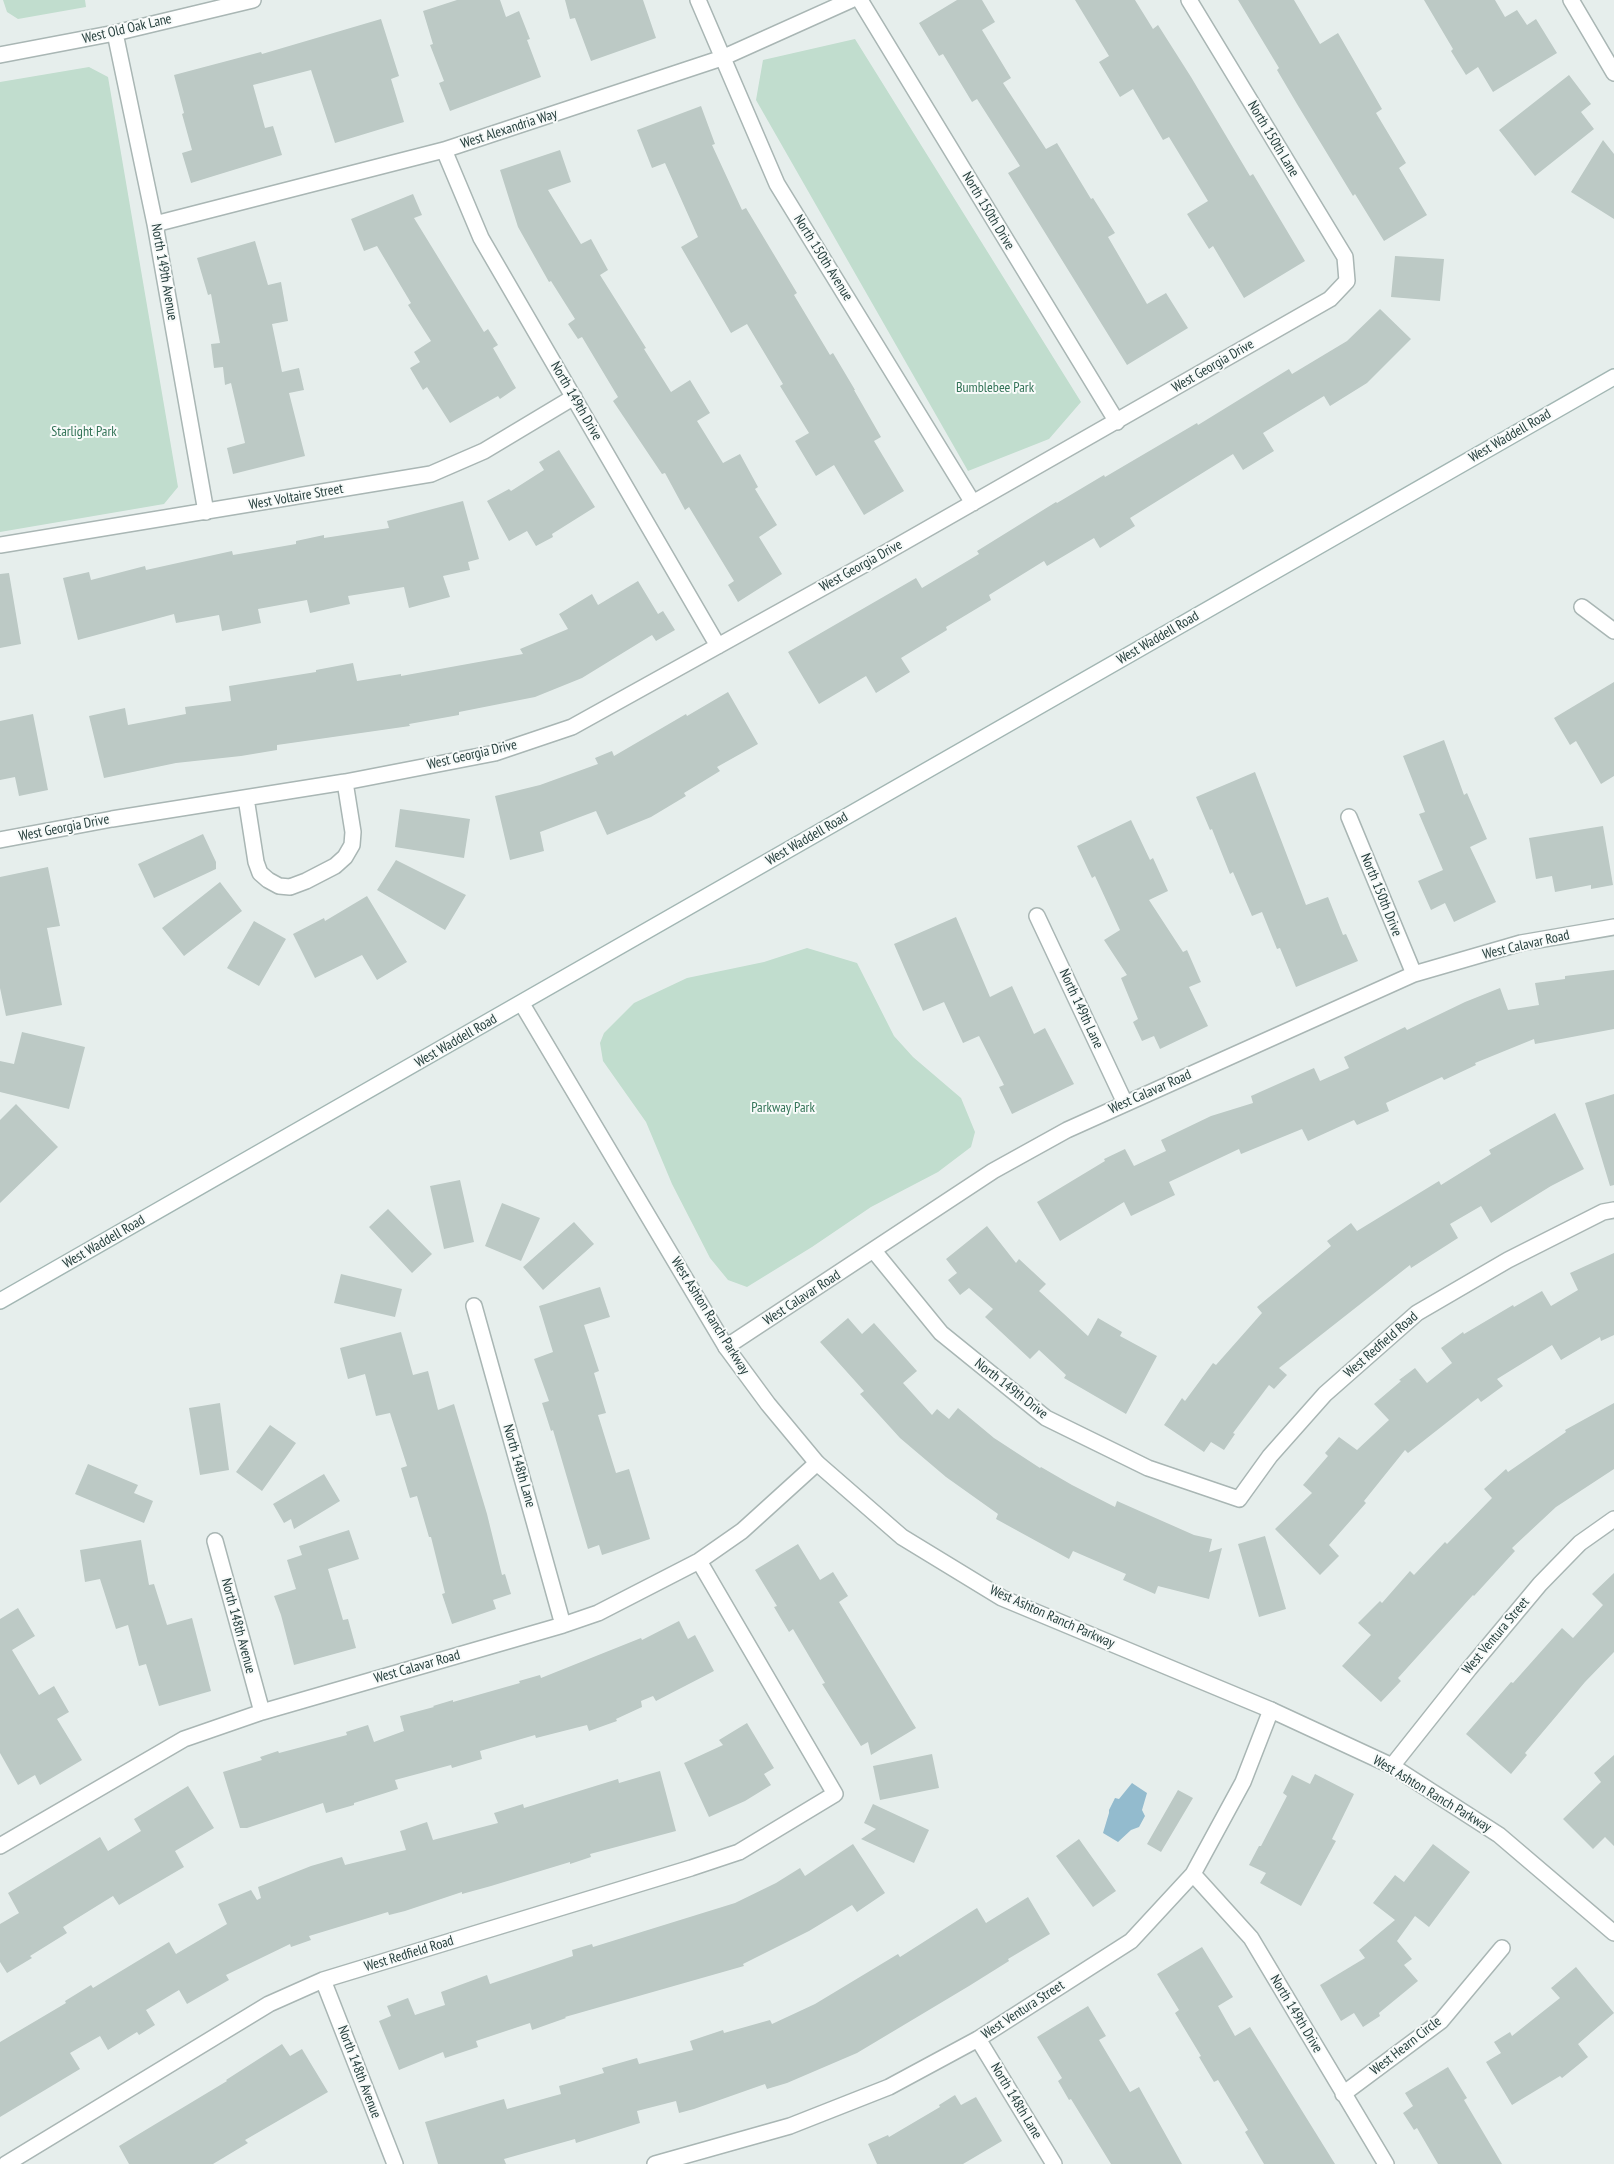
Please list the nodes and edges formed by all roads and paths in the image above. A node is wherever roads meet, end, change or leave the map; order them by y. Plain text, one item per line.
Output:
1 (253, 0) edge
2 (698, 0) edge
3 (850, 0) edge
4 (860, 0) edge
5 (1190, 0) edge
6 (1571, 0) edge
7 (115, 33) junction
8 (0, 55) edge
9 (722, 58) junction
10 (1614, 73) edge
11 (444, 150) junction
12 (155, 224) junction
13 (1347, 281) joint
14 (1614, 376) edge
15 (574, 397) junction
16 (1116, 422) junction
17 (973, 503) junction
18 (206, 512) junction
19 (0, 545) edge
20 (1582, 607) dead end
21 (1614, 631) edge
22 (718, 646) junction
23 (345, 782) junction
24 (246, 798) junction
25 (1349, 817) dead end
26 (0, 840) edge
27 (1037, 916) dead end
28 (1614, 927) edge
29 (1414, 974) junction
30 (522, 1004) junction
31 (1125, 1103) junction
32 (1614, 1210) edge
33 (874, 1251) junction
34 (0, 1301) edge
35 (474, 1306) dead end
36 (726, 1347) junction
37 (817, 1463) junction
38 (1239, 1499) joint
39 (1614, 1519) edge
40 (215, 1541) dead end
41 (699, 1561) junction
42 (563, 1625) junction
43 (1271, 1710) junction
44 (262, 1712) junction
45 (1392, 1766) junction
46 (2, 1841) edge
47 (1193, 1874) junction
48 (1612, 1928) edge
49 (1502, 1948) dead end
50 (324, 1980) junction
51 (978, 2039) junction
52 (1343, 2094) junction
53 (6, 2164) edge
54 (395, 2164) edge
55 (655, 2164) edge
56 (1054, 2164) edge
57 (1386, 2164) edge

1 - 7 street, West Old Oak Lane
2 - 9 street, North 150th Avenue
3 - 9 street, West Alexandria Way
4 - 16 street, North 150th Drive
5 - 13 street, North 150th Lane
6 - 10 street
7 - 8 street, West Old Oak Lane
7 - 12 street, North 149th Avenue
9 - 11 street, West Alexandria Way
9 - 17 street, North 150th Avenue
11 - 12 street, West Alexandria Way
11 - 15 street, North 149th Drive
12 - 18 street, North 149th Avenue
13 - 16 street, West Georgia Drive
14 - 30 street, West Waddell Road
15 - 18 street, West Voltaire Street
15 - 22 street, North 149th Drive
16 - 17 street, West Georgia Drive
17 - 22 street, West Georgia Drive
18 - 19 street, West Voltaire Street
20 - 21 street
22 - 23 street, West Georgia Drive
23 - 24 street, West Georgia Drive
23 - 24 street
24 - 26 street, West Georgia Drive
25 - 29 street, North 150th Drive
27 - 31 street, North 149th Lane
28 - 29 street, West Calavar Road
29 - 31 street, West Calavar Road
30 - 34 street, West Waddell Road
30 - 36 street, West Ashton Ranch Parkway
31 - 33 street, West Calavar Road
32 - 38 street, West Redfield Road
33 - 36 street, West Calavar Road
33 - 38 street, North 149th Drive
35 - 42 street, North 148th Lane
36 - 37 street, West Ashton Ranch Parkway
37 - 41 street, West Calavar Road
37 - 43 street, West Ashton Ranch Parkway
39 - 45 street, West Ventura Street
40 - 44 street, North 148th Avenue
41 - 42 street, West Calavar Road
41 - 50 street, West Redfield Road
42 - 44 street, West Calavar Road
43 - 45 street, West Ashton Ranch Parkway
43 - 47 street, West Ventura Street
44 - 46 street, West Calavar Road
45 - 48 street, West Ashton Ranch Parkway
47 - 51 street, West Ventura Street
47 - 52 street, North 149th Drive
49 - 52 street, West Hearn Circle
50 - 53 street, West Redfield Road
50 - 54 street, North 148th Avenue
51 - 55 street, West Ventura Street
51 - 56 street, North 148th Lane
52 - 57 street, North 149th Drive

